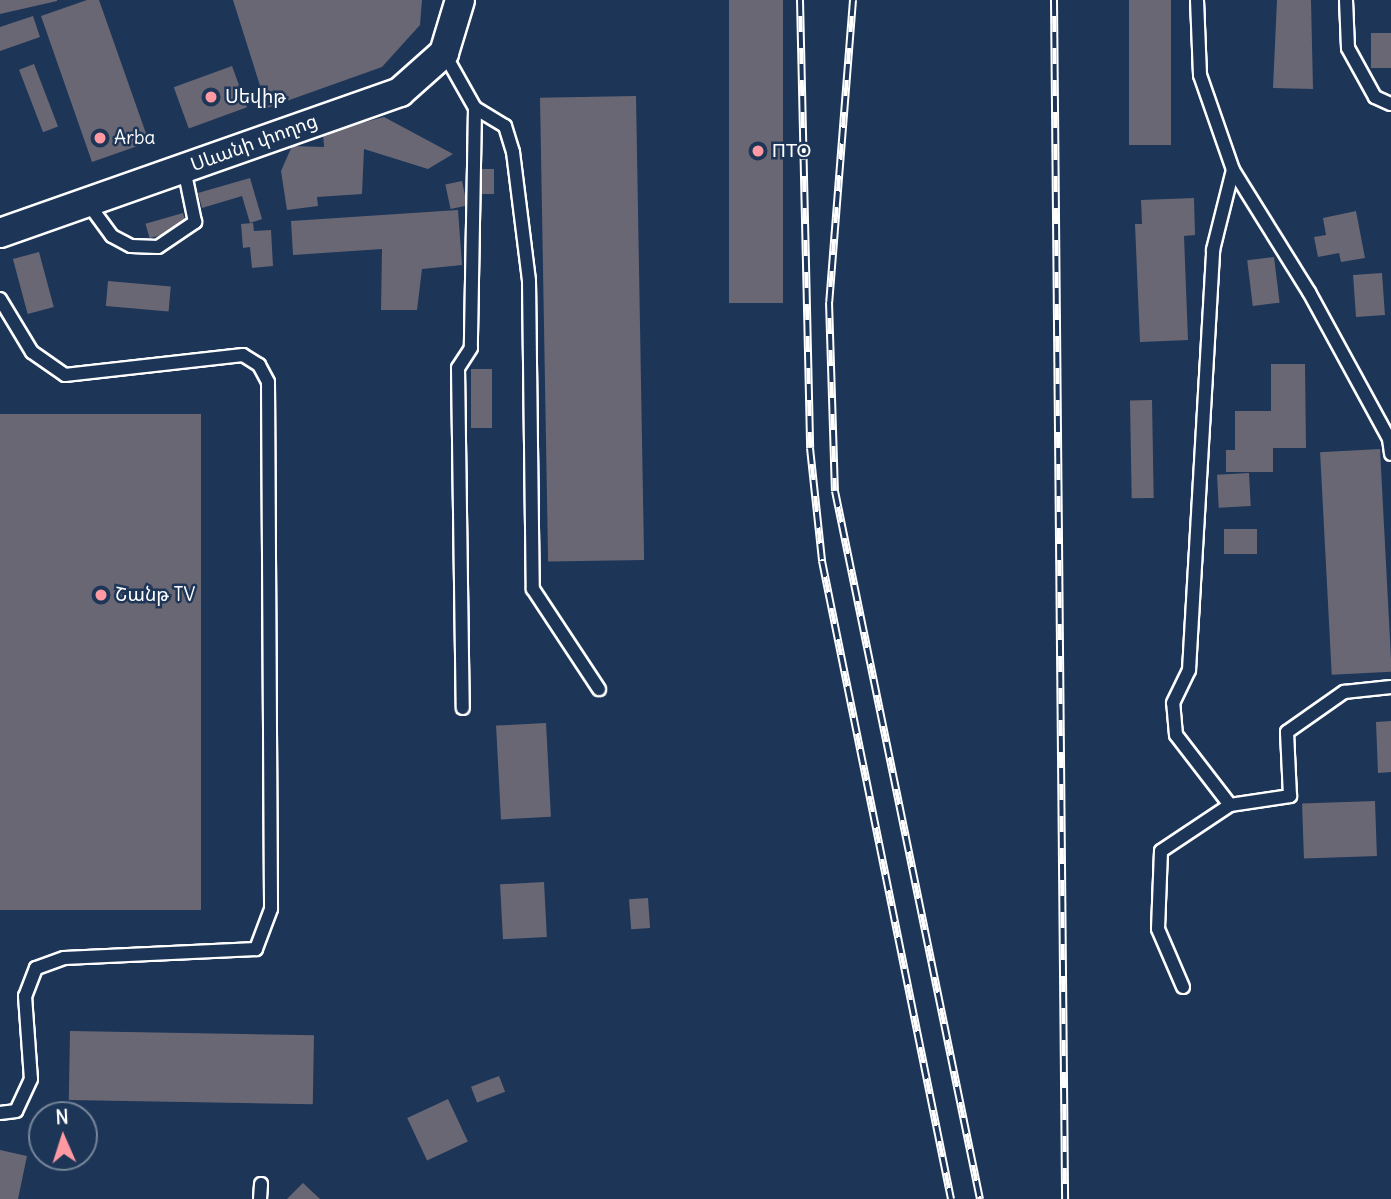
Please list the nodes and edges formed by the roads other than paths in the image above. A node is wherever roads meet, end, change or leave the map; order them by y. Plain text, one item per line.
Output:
1 (460, 0) edge
2 (1197, 0) edge
3 (1346, 0) edge
4 (444, 53) junction
5 (1391, 104) edge
6 (475, 108) junction
7 (184, 168) junction
8 (1233, 170) junction
9 (87, 202) junction
10 (0, 233) edge
11 (0, 299) edge
12 (1391, 445) edge
13 (1391, 687) edge
14 (599, 690) dead end
15 (463, 708) dead end
16 (1230, 804) junction
17 (1183, 987) dead end
18 (0, 1113) edge
19 (261, 1184) dead end
20 (260, 1199) edge

1 - 4 street
2 - 8 lane
3 - 5 lane
4 - 6 lane
4 - 7 street, Սևանի փողոց
6 - 14 lane
6 - 15 lane
7 - 9 street, Սևանի փողոց
7 - 9 lane
8 - 12 lane
8 - 16 lane
9 - 10 street, Սևանի փողոց
11 - 18 lane
13 - 16 lane
16 - 17 lane
19 - 20 lane

